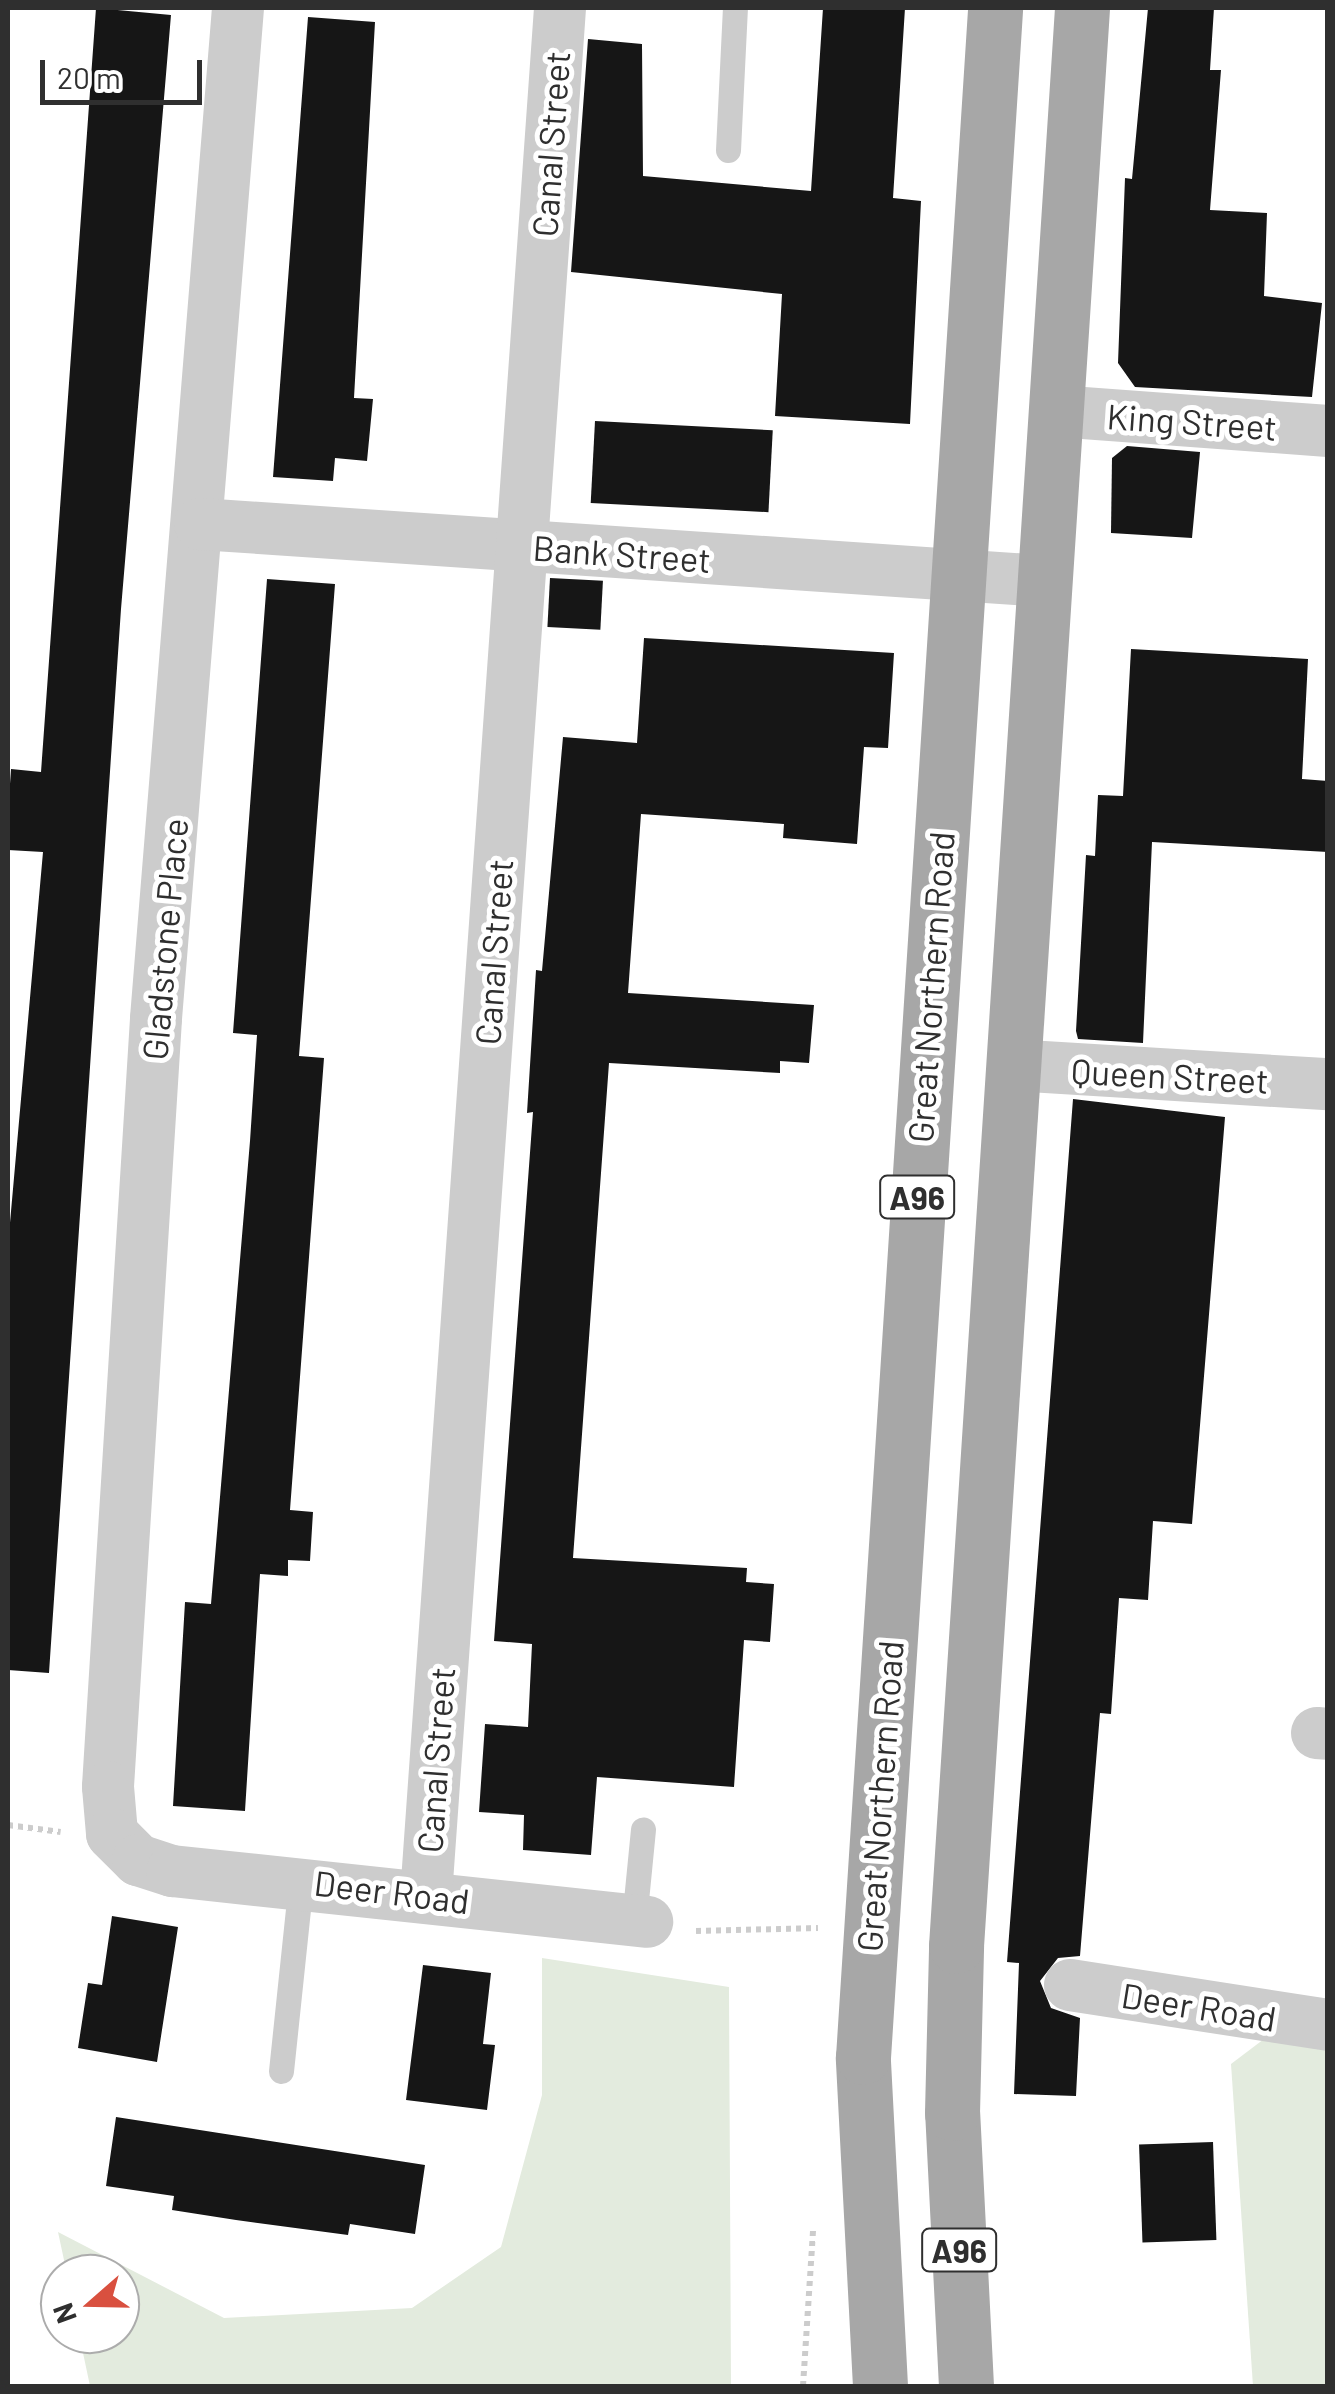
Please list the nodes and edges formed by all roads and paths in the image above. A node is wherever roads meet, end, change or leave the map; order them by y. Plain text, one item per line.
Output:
1 (238, 8) edge
2 (560, 8) edge
3 (735, 8) edge
4 (995, 8) edge
5 (1082, 8) edge
6 (728, 150) dead end
7 (1056, 411) junction
8 (1328, 431) edge
9 (200, 524) junction
10 (522, 546) junction
11 (958, 575) junction
12 (1044, 581) junction
13 (1014, 1065) junction
14 (1328, 1084) edge
15 (643, 1829) dead end
16 (138, 1860) joint
17 (301, 1880) junction
18 (426, 1896) junction
19 (640, 1921) junction
20 (869, 1929) junction
21 (1070, 1986) dead end
22 (1328, 2025) edge
23 (281, 2070) dead end
24 (880, 2386) edge
25 (966, 2386) edge

1 - 9 street, Gladstone Place
2 - 10 street, Canal Street
3 - 6 lane
4 - 11 main road, Great Northern Road / A96
5 - 7 main road, A96
7 - 8 street, King Street
7 - 12 main road, A96
9 - 10 street, Bank Street
9 - 16 street, Gladstone Place
10 - 11 street, Bank Street
10 - 18 street, Canal Street
11 - 12 street, Bank Street
11 - 20 main road, Great Northern Road / A96
12 - 13 main road, A96
13 - 14 street, Queen Street
13 - 25 main road, A96
15 - 19 lane
16 - 17 street, Deer Road
17 - 18 street, Deer Road
17 - 23 lane
18 - 19 street, Deer Road
19 - 20 path
20 - 24 main road, Great Northern Road / A96
21 - 22 street, Deer Road

